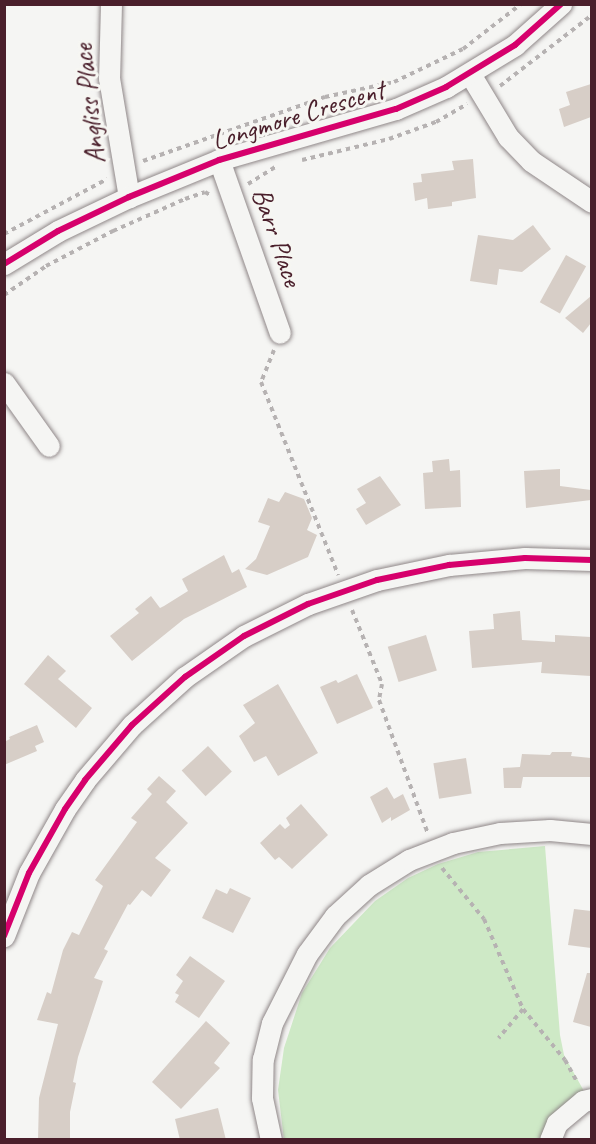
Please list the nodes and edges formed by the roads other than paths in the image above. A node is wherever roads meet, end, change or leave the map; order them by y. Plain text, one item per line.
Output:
1 (111, 4) edge
2 (561, 4) edge
3 (470, 74) junction
4 (219, 160) junction
5 (129, 197) junction
6 (591, 202) edge
7 (4, 264) edge
8 (280, 333) road end
9 (4, 383) edge
10 (49, 446) dead end
11 (591, 560) edge
12 (591, 834) edge
13 (4, 936) edge
14 (585, 1092) edge
15 (271, 1140) edge
16 (550, 1140) edge

1 - 5 street, Angliss Place
2 - 3 street, Longmore Crescent
3 - 4 street, Longmore Crescent
3 - 6 street
4 - 5 street, Longmore Crescent
4 - 8 street, Barr Place
5 - 7 street, Longmore Crescent
9 - 10 street
11 - 13 street
12 - 15 street
14 - 16 street

